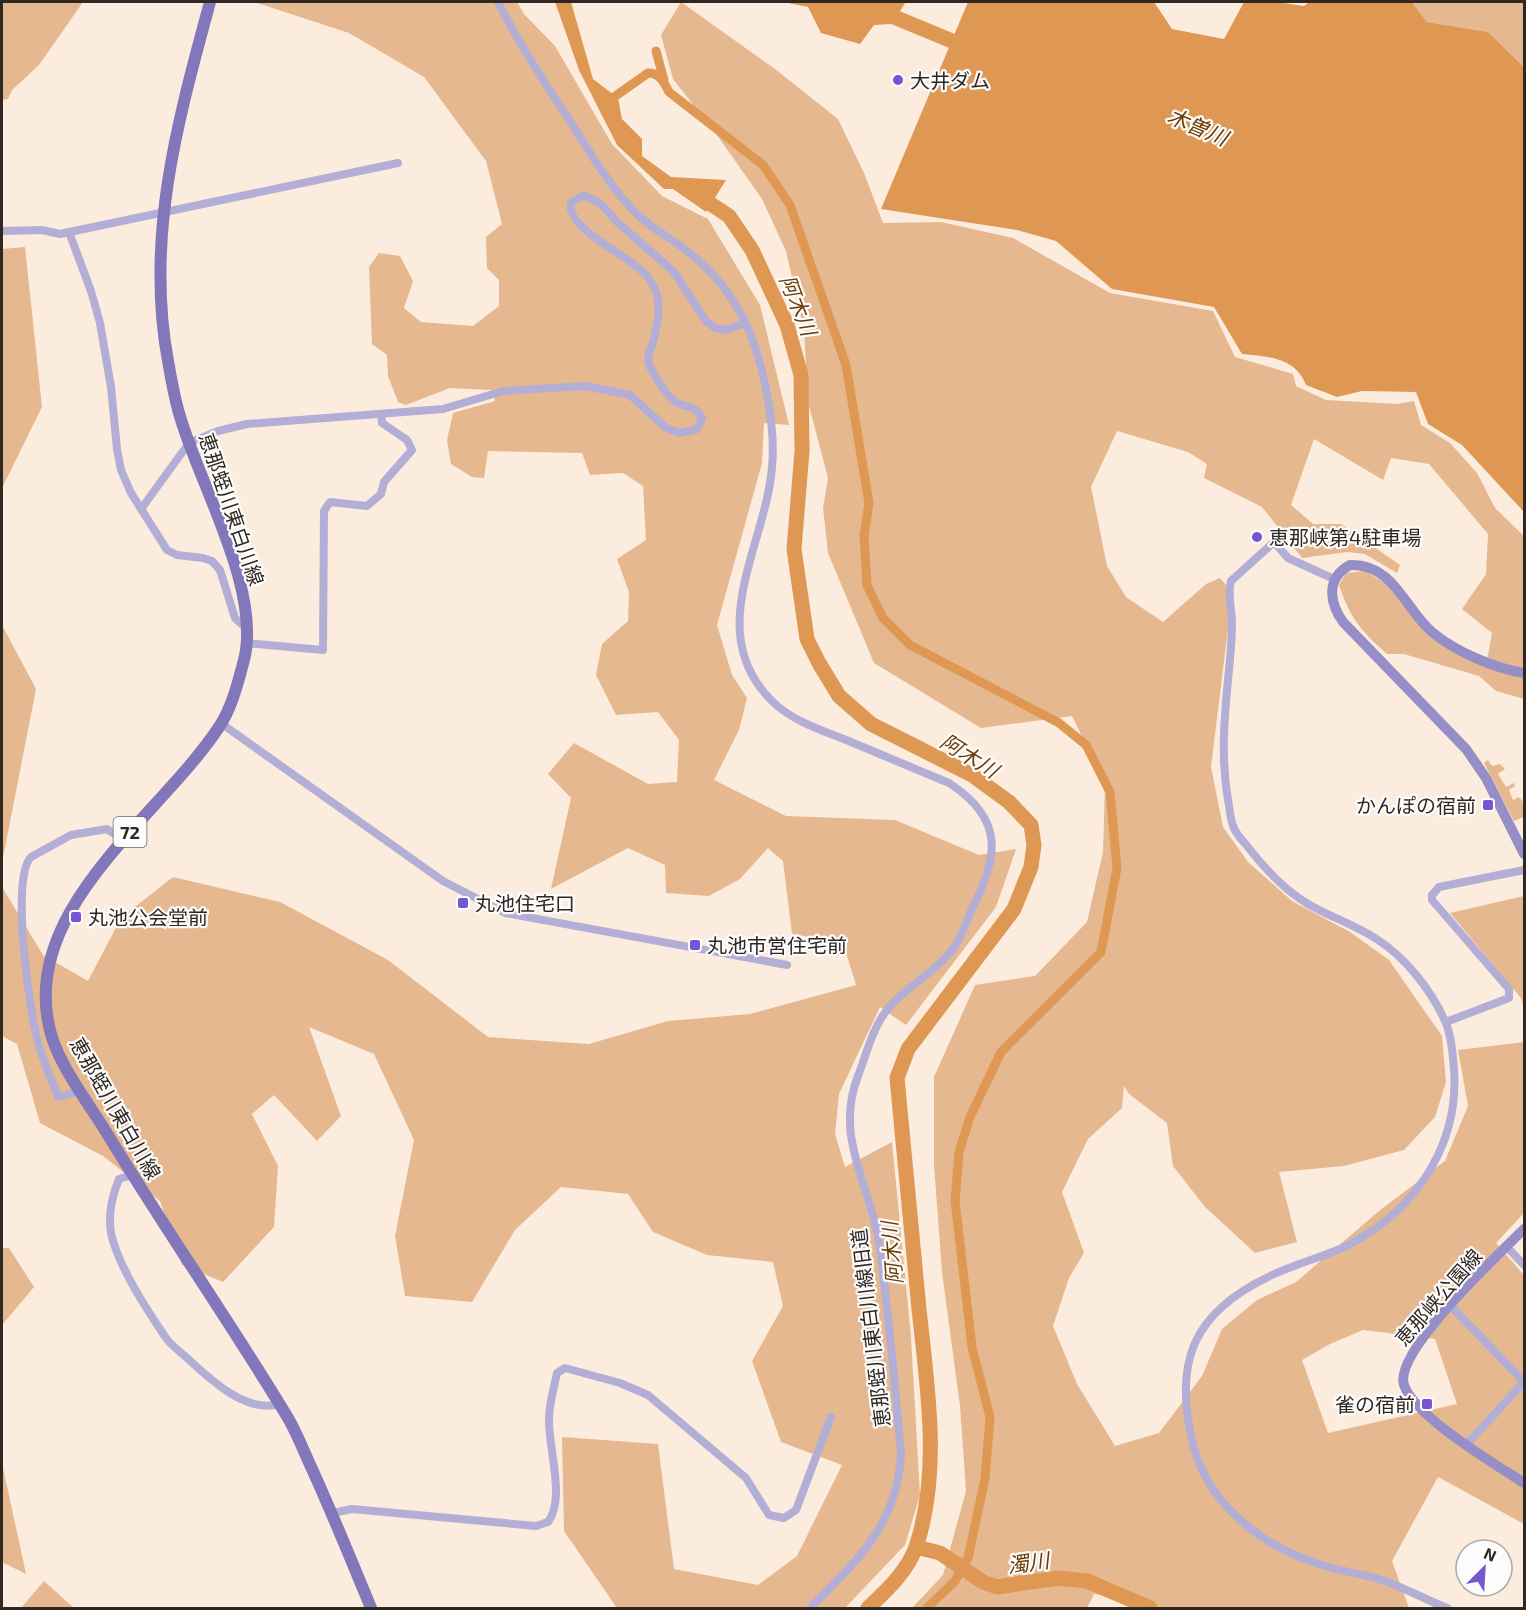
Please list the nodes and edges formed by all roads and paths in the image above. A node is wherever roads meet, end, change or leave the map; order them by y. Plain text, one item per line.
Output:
1 (210, 2) edge
2 (498, 2) edge
3 (398, 162) dead end
4 (162, 213) junction
5 (2, 231) edge
6 (69, 232) junction
7 (746, 323) junction
8 (381, 414) junction
9 (189, 443) junction
10 (141, 509) junction
11 (1334, 579) junction
12 (246, 628) junction
13 (246, 643) junction
14 (1524, 673) edge
15 (222, 724) junction
16 (123, 840) junction
17 (1524, 854) edge
18 (1524, 870) edge
19 (787, 965) dead end
20 (1446, 1022) junction
21 (81, 1091) junction
22 (132, 1175) junction
23 (1524, 1229) edge
24 (1506, 1246) junction
25 (1524, 1265) edge
26 (1450, 1305) junction
27 (1524, 1382) edge
28 (280, 1404) junction
29 (831, 1417) dead end
30 (1466, 1445) junction
31 (1524, 1483) edge
32 (332, 1513) junction
33 (371, 1608) edge
34 (810, 1608) edge
35 (1447, 1608) edge

1 - 4 main road, 恵那蛭川東白川線 / 72
2 - 7 street, 恵那蛭川東白川線旧道
3 - 4 street
4 - 6 street
4 - 9 main road, 恵那蛭川東白川線 / 72
5 - 6 street
6 - 10 street
7 - 8 street
7 - 34 street, 恵那蛭川東白川線旧道
8 - 9 street
8 - 13 street
9 - 10 street
9 - 12 main road, 恵那蛭川東白川線 / 72
10 - 12 street
11 - 14 street
11 - 17 street
11 - 20 street
12 - 13 main road, 恵那蛭川東白川線 / 72
13 - 15 main road, 恵那蛭川東白川線 / 72
15 - 16 main road, 恵那蛭川東白川線 / 72
15 - 19 street
16 - 21 main road, 恵那蛭川東白川線 / 72
16 - 21 street
18 - 20 street
20 - 35 street
21 - 22 main road, 恵那蛭川東白川線 / 72
22 - 28 main road, 恵那蛭川東白川線 / 72
22 - 28 street
23 - 24 street, 恵那峡公園線
24 - 25 street
24 - 26 street, 恵那峡公園線
26 - 27 street
26 - 30 street, 恵那峡公園線
27 - 30 street
28 - 32 main road, 恵那蛭川東白川線 / 72
29 - 32 street
30 - 31 street, 恵那峡公園線
32 - 33 main road, 恵那蛭川東白川線 / 72

